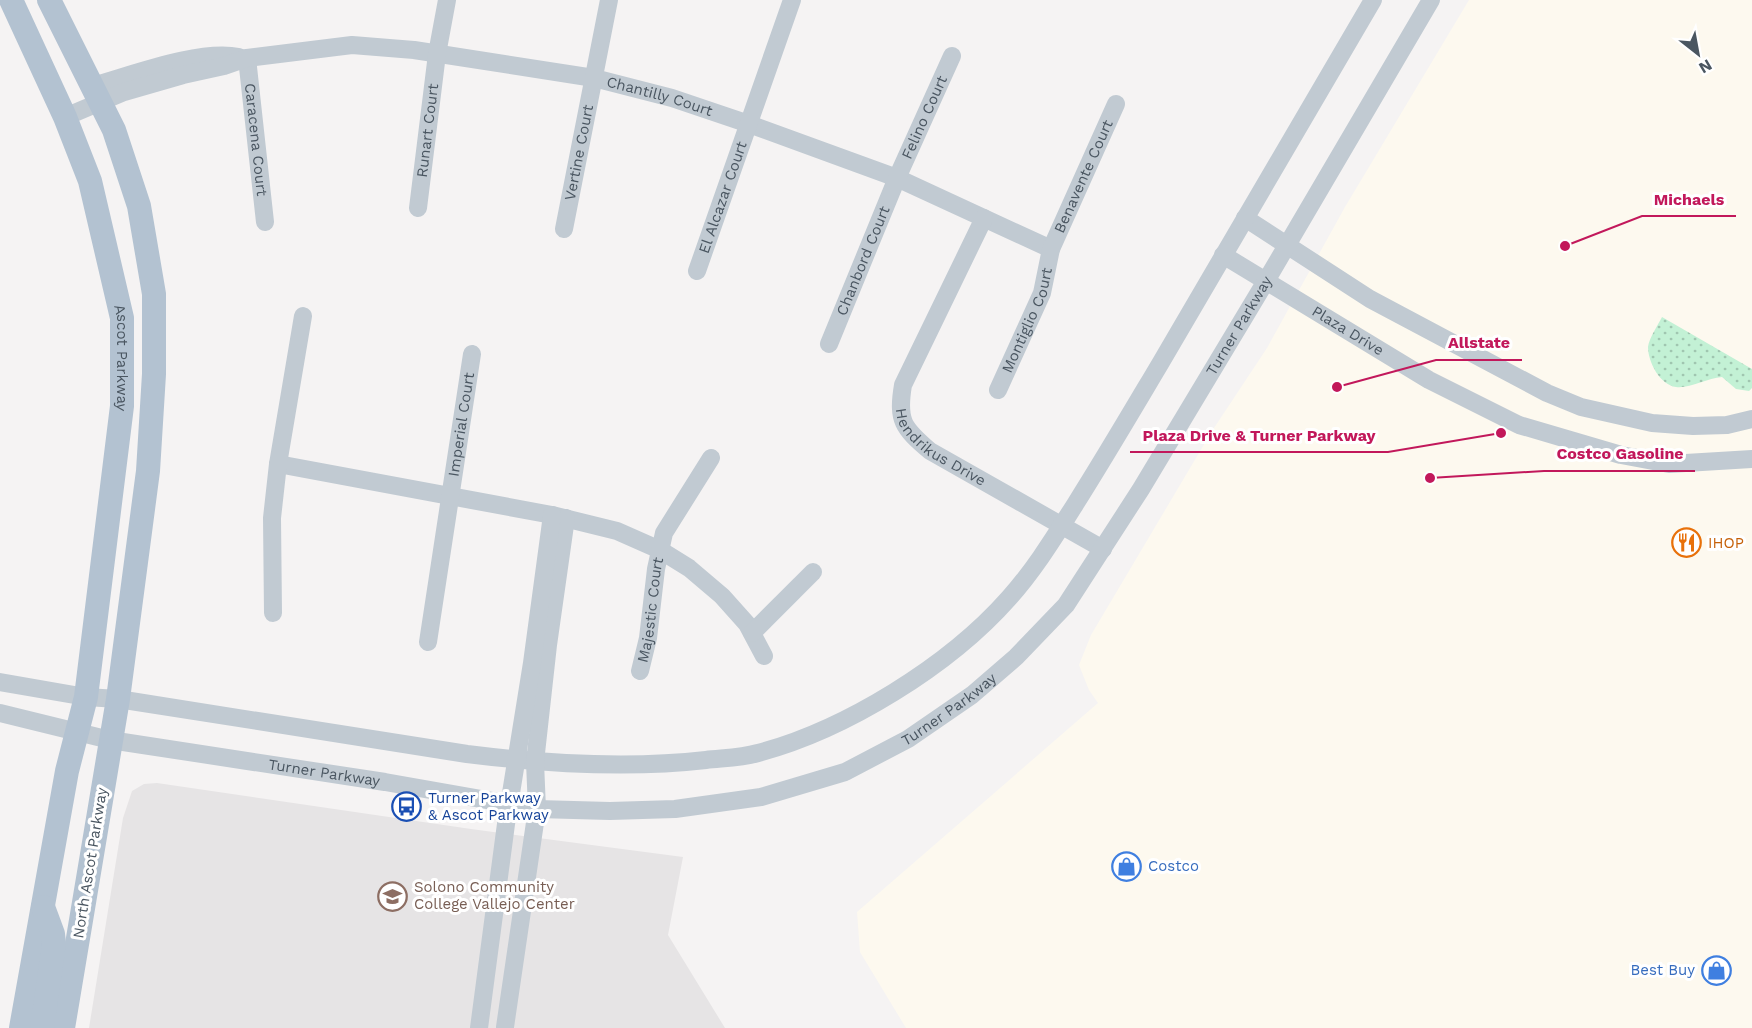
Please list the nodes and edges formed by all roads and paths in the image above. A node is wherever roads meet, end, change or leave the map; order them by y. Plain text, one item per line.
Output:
1 (11, 0) edge
2 (50, 0) edge
3 (447, 0) edge
4 (609, 0) edge
5 (792, 0) edge
6 (1373, 0) edge
7 (1431, 0) edge
8 (437, 54) junction
9 (952, 56) dead end
10 (247, 58) junction
11 (594, 78) junction
12 (96, 94) junction
13 (1116, 104) dead end
14 (65, 117) junction
15 (749, 124) junction
16 (897, 178) junction
17 (418, 208) dead end
18 (984, 218) junction
19 (1245, 218) junction
20 (265, 222) dead end
21 (564, 229) dead end
22 (1287, 246) junction
23 (1051, 249) junction
24 (1224, 255) junction
25 (697, 271) dead end
26 (1266, 281) junction
27 (303, 316) dead end
28 (829, 344) dead end
29 (472, 354) dead end
30 (998, 390) dead end
31 (1752, 418) edge
32 (711, 458) dead end
33 (1752, 459) edge
34 (278, 464) junction
35 (450, 495) junction
36 (559, 516) junction
37 (1061, 526) junction
38 (1103, 549) junction
39 (660, 550) junction
40 (813, 572) dead end
41 (273, 613) dead end
42 (752, 633) junction
43 (428, 642) dead end
44 (764, 656) dead end
45 (640, 671) dead end
46 (536, 681) junction
47 (0, 682) edge
48 (86, 697) junction
49 (118, 699) junction
50 (0, 713) edge
51 (75, 731) junction
52 (110, 740) junction
53 (516, 760) junction
54 (535, 762) junction
55 (508, 804) junction
56 (537, 809) junction
57 (42, 905) junction
58 (505, 1027) edge
59 (21, 1028) edge
60 (42, 1028) edge
61 (63, 1028) edge
62 (479, 1028) edge

1 - 14 main road, Ascot Parkway
2 - 12 main road, Ascot Parkway
3 - 8 street, Runart Court
4 - 11 street, Vertine Court
5 - 15 street, El Alcazar Court
6 - 19 street
7 - 22 street, Turner Parkway
8 - 10 street, Chantilly Court
8 - 11 street, Chantilly Court
8 - 17 street, Runart Court
9 - 16 street, Felino Court
10 - 12 street, Chantilly Court
10 - 20 street, Caracena Court
11 - 15 street, Chantilly Court
11 - 21 street, Vertine Court
12 - 14 street, Chantilly Court
12 - 49 main road, Ascot Parkway
13 - 23 street, Benavente Court
14 - 48 main road, Ascot Parkway
15 - 16 street, Chantilly Court
15 - 25 street, El Alcazar Court
16 - 18 street, Chantilly Court
16 - 28 street, Chanbord Court
18 - 23 street, Chantilly Court
18 - 37 street, Hendrikus Drive
19 - 22 street
19 - 24 street
22 - 26 street, Turner Parkway
22 - 31 street
23 - 30 street, Montiglio Court
24 - 26 street, Plaza Drive
24 - 37 street
26 - 33 street, Plaza Drive
26 - 38 street, Turner Parkway
27 - 34 street
29 - 35 street, Imperial Court
32 - 39 street, Majestic Court
34 - 35 street
34 - 41 street
35 - 36 street
35 - 43 street, Imperial Court
36 - 39 street
36 - 46 street
37 - 38 street, Hendrikus Drive
37 - 54 street
38 - 56 street, Turner Parkway
39 - 42 street
39 - 45 street, Majestic Court
40 - 42 street
42 - 44 street
46 - 53 street
46 - 54 street
47 - 48 street
48 - 49 street
48 - 51 main road, Ascot Parkway
49 - 52 main road, North Ascot Parkway
49 - 53 street
50 - 51 street, Turner Parkway
51 - 52 street, Turner Parkway
51 - 57 main road
52 - 55 street, Turner Parkway
52 - 61 main road, North Ascot Parkway
53 - 54 street
53 - 55 street
54 - 56 street
55 - 56 street, Turner Parkway
55 - 62 street
56 - 58 street
57 - 59 main road
57 - 60 main road

